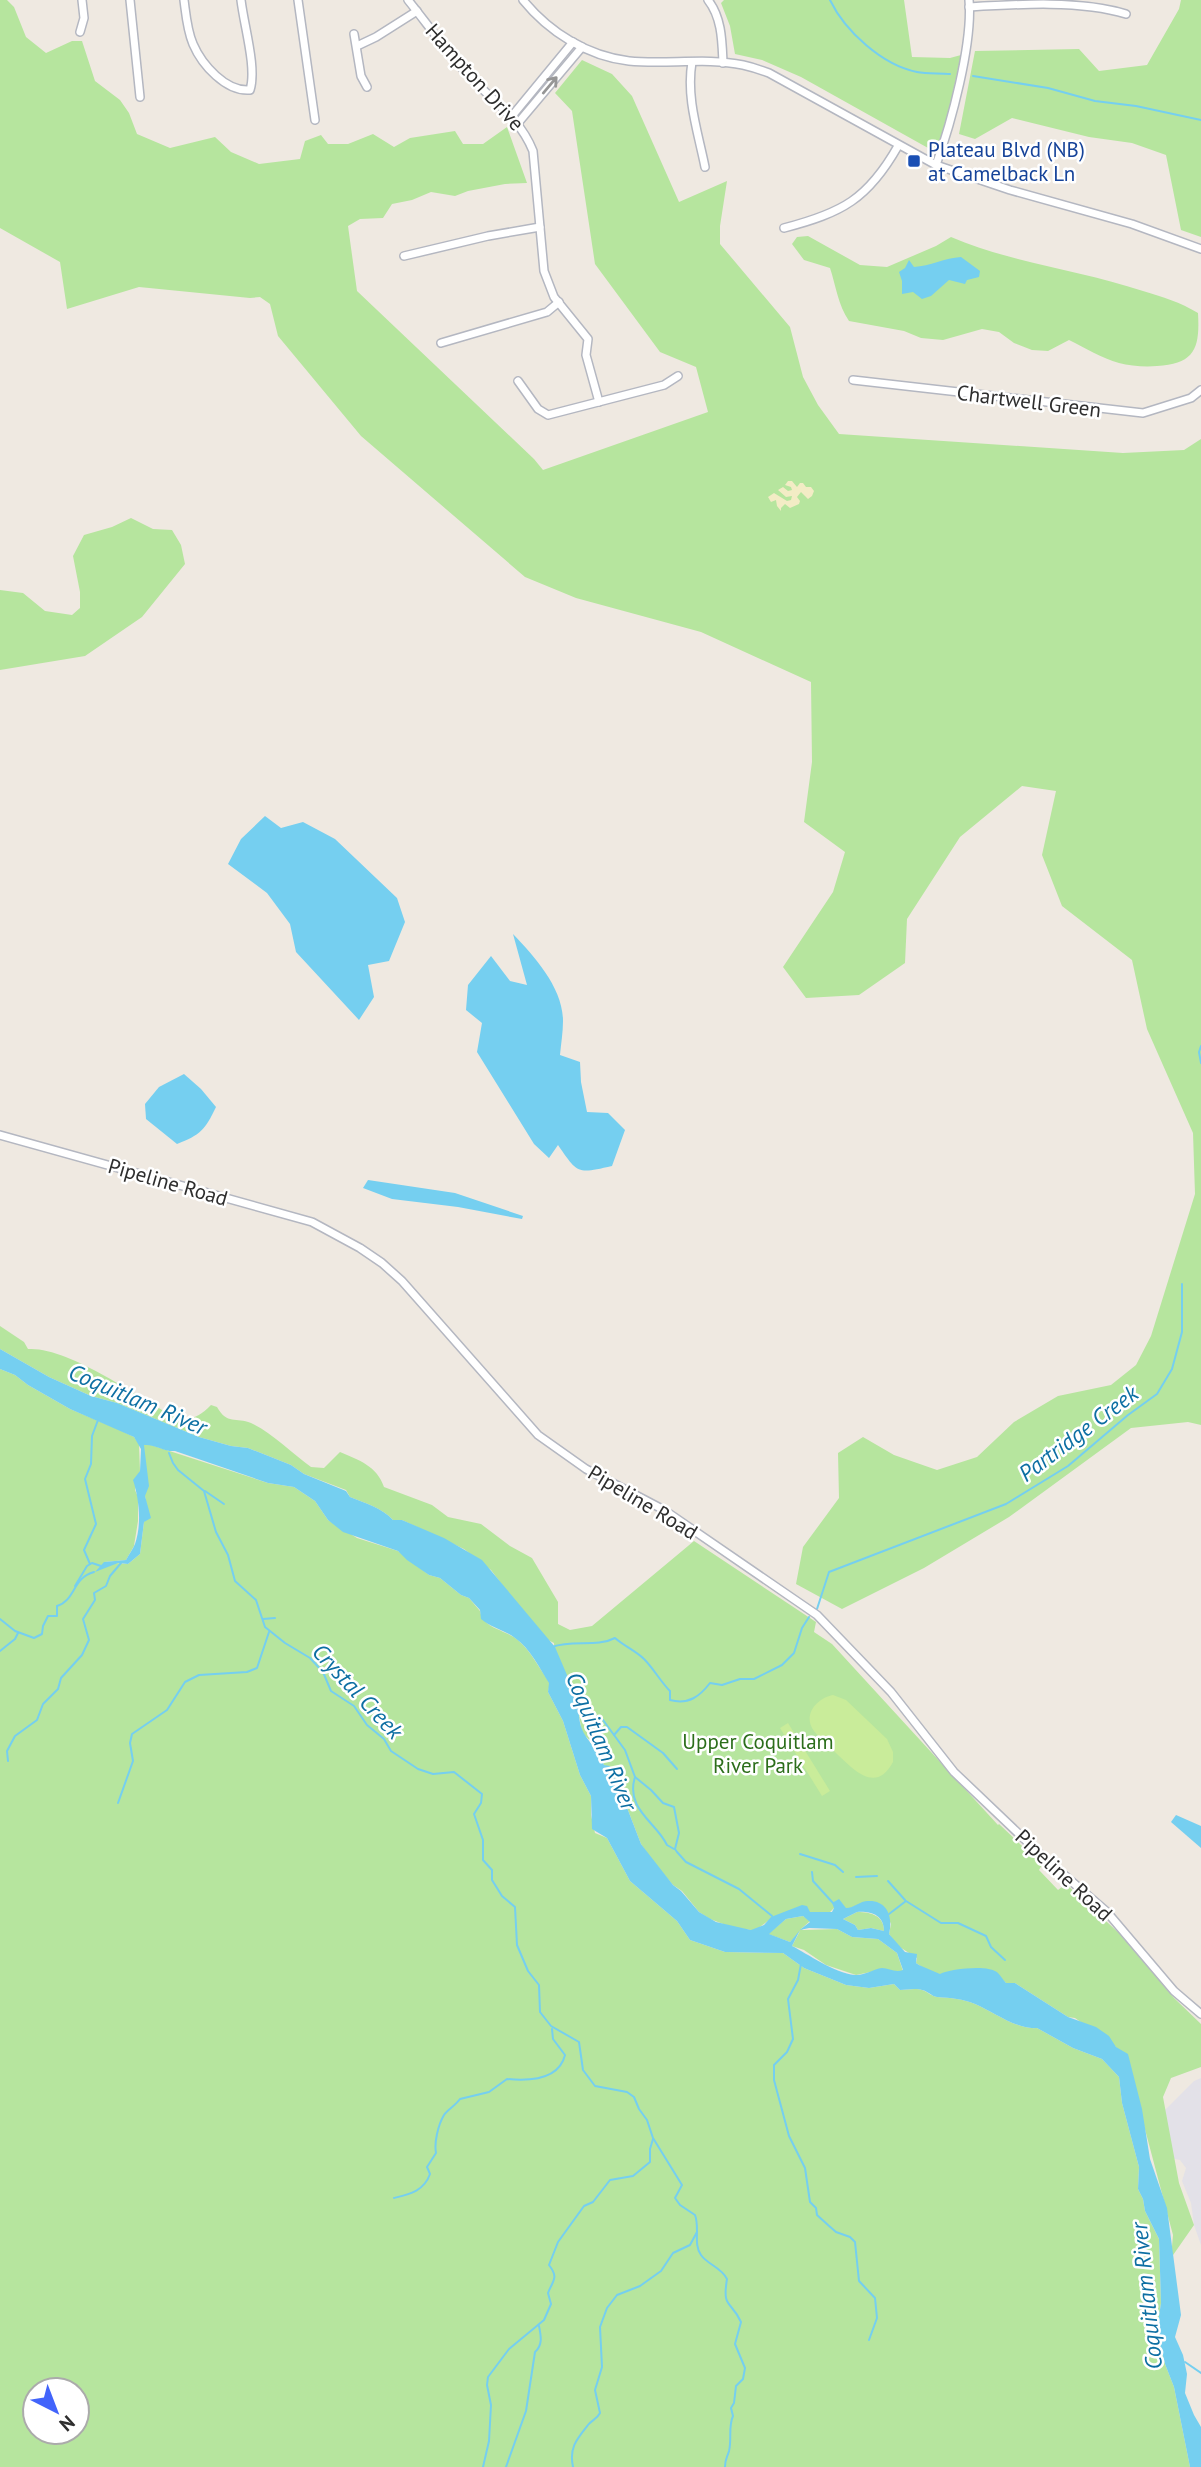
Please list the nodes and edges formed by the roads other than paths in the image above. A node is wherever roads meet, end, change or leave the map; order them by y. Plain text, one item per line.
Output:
1 (82, 0) edge
2 (130, 0) edge
3 (184, 0) edge
4 (241, 0) edge
5 (298, 0) edge
6 (408, 0) edge
7 (523, 0) edge
8 (708, 0) edge
9 (969, 3) edge
10 (416, 11) junction
11 (1126, 14) dead end
12 (80, 32) dead end
13 (354, 34) dead end
14 (573, 42) junction
15 (357, 46) junction
16 (582, 47) junction
17 (692, 62) junction
18 (723, 63) junction
19 (367, 87) dead end
20 (140, 97) dead end
21 (512, 116) junction
22 (315, 120) dead end
23 (518, 123) junction
24 (898, 146) junction
25 (936, 165) junction
26 (705, 167) dead end
27 (540, 227) junction
28 (784, 228) dead end
29 (1201, 249) edge
30 (404, 256) dead end
31 (559, 303) junction
32 (441, 344) dead end
33 (678, 376) dead end
34 (853, 380) dead end
35 (518, 381) dead end
36 (1201, 390) edge
37 (599, 401) junction
38 (0, 1135) edge
39 (1201, 2014) edge

1 - 12 street
2 - 20 street
3 - 4 street
5 - 22 street
6 - 10 street, Hampton Drive
7 - 14 street
8 - 18 street
9 - 11 street
9 - 25 street
10 - 15 street
10 - 21 street, Hampton Drive
13 - 15 street
14 - 16 street
14 - 21 street
15 - 19 street
16 - 17 street
23 -> 16 street
17 - 18 street
17 - 26 street
18 - 24 street
21 - 23 street, Hampton Drive
23 - 27 street, Hampton Drive
24 - 25 street
24 - 28 street
25 - 29 street
27 - 30 street
27 - 31 street, Hampton Drive
31 - 32 street
31 - 37 street, Hampton Drive
33 - 37 street
34 - 36 street, Chartwell Green
35 - 37 street
38 - 39 street, Pipeline Road

